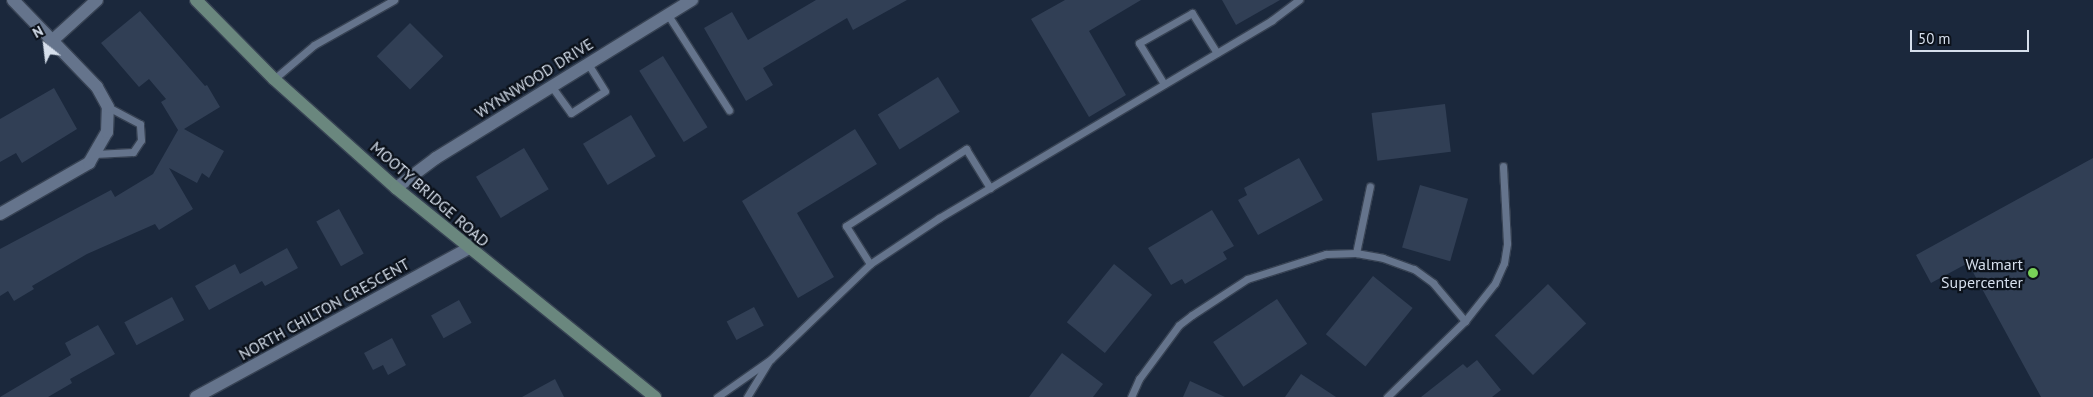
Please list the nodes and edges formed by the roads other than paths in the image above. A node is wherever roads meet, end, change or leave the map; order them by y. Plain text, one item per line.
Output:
1 (14, 0) edge
2 (97, 0) edge
3 (196, 0) edge
4 (394, 0) edge
5 (692, 0) edge
6 (1300, 0) edge
7 (668, 15) junction
8 (54, 39) junction
9 (1217, 53) junction
10 (588, 64) junction
11 (274, 79) junction
12 (1164, 84) junction
13 (552, 87) junction
14 (108, 107) junction
15 (729, 110) dead end
16 (95, 154) junction
17 (1503, 166) dead end
18 (1370, 186) dead end
19 (396, 188) junction
20 (990, 188) junction
21 (0, 214) edge
22 (468, 249) junction
23 (1356, 253) junction
24 (870, 264) junction
25 (1465, 321) junction
26 (771, 359) junction
27 (196, 397) edge
28 (655, 397) edge
29 (717, 397) edge
30 (747, 397) edge
31 (1131, 397) edge
32 (1387, 397) edge

1 - 8 street
2 - 8 street
3 - 11 main road, MOOTY BRIDGE ROAD
4 - 11 lane
5 - 7 street, WYNNWOOD DRIVE
6 - 9 lane
7 - 10 street, WYNNWOOD DRIVE
7 - 15 lane
8 - 14 street
9 - 12 lane
9 - 12 lane
10 - 13 street, WYNNWOOD DRIVE
10 - 13 lane
11 - 19 main road, MOOTY BRIDGE ROAD
12 - 20 lane
13 - 19 street, WYNNWOOD DRIVE
14 - 16 street
14 - 16 lane
16 - 21 street
17 - 25 lane
18 - 23 lane
19 - 22 main road, MOOTY BRIDGE ROAD
20 - 24 lane
20 - 24 lane
22 - 27 street, NORTH CHILTON CRESCENT
22 - 28 main road, MOOTY BRIDGE ROAD
23 - 25 lane
23 - 31 lane
24 - 26 lane
25 - 32 lane
26 - 29 lane
26 - 30 lane

